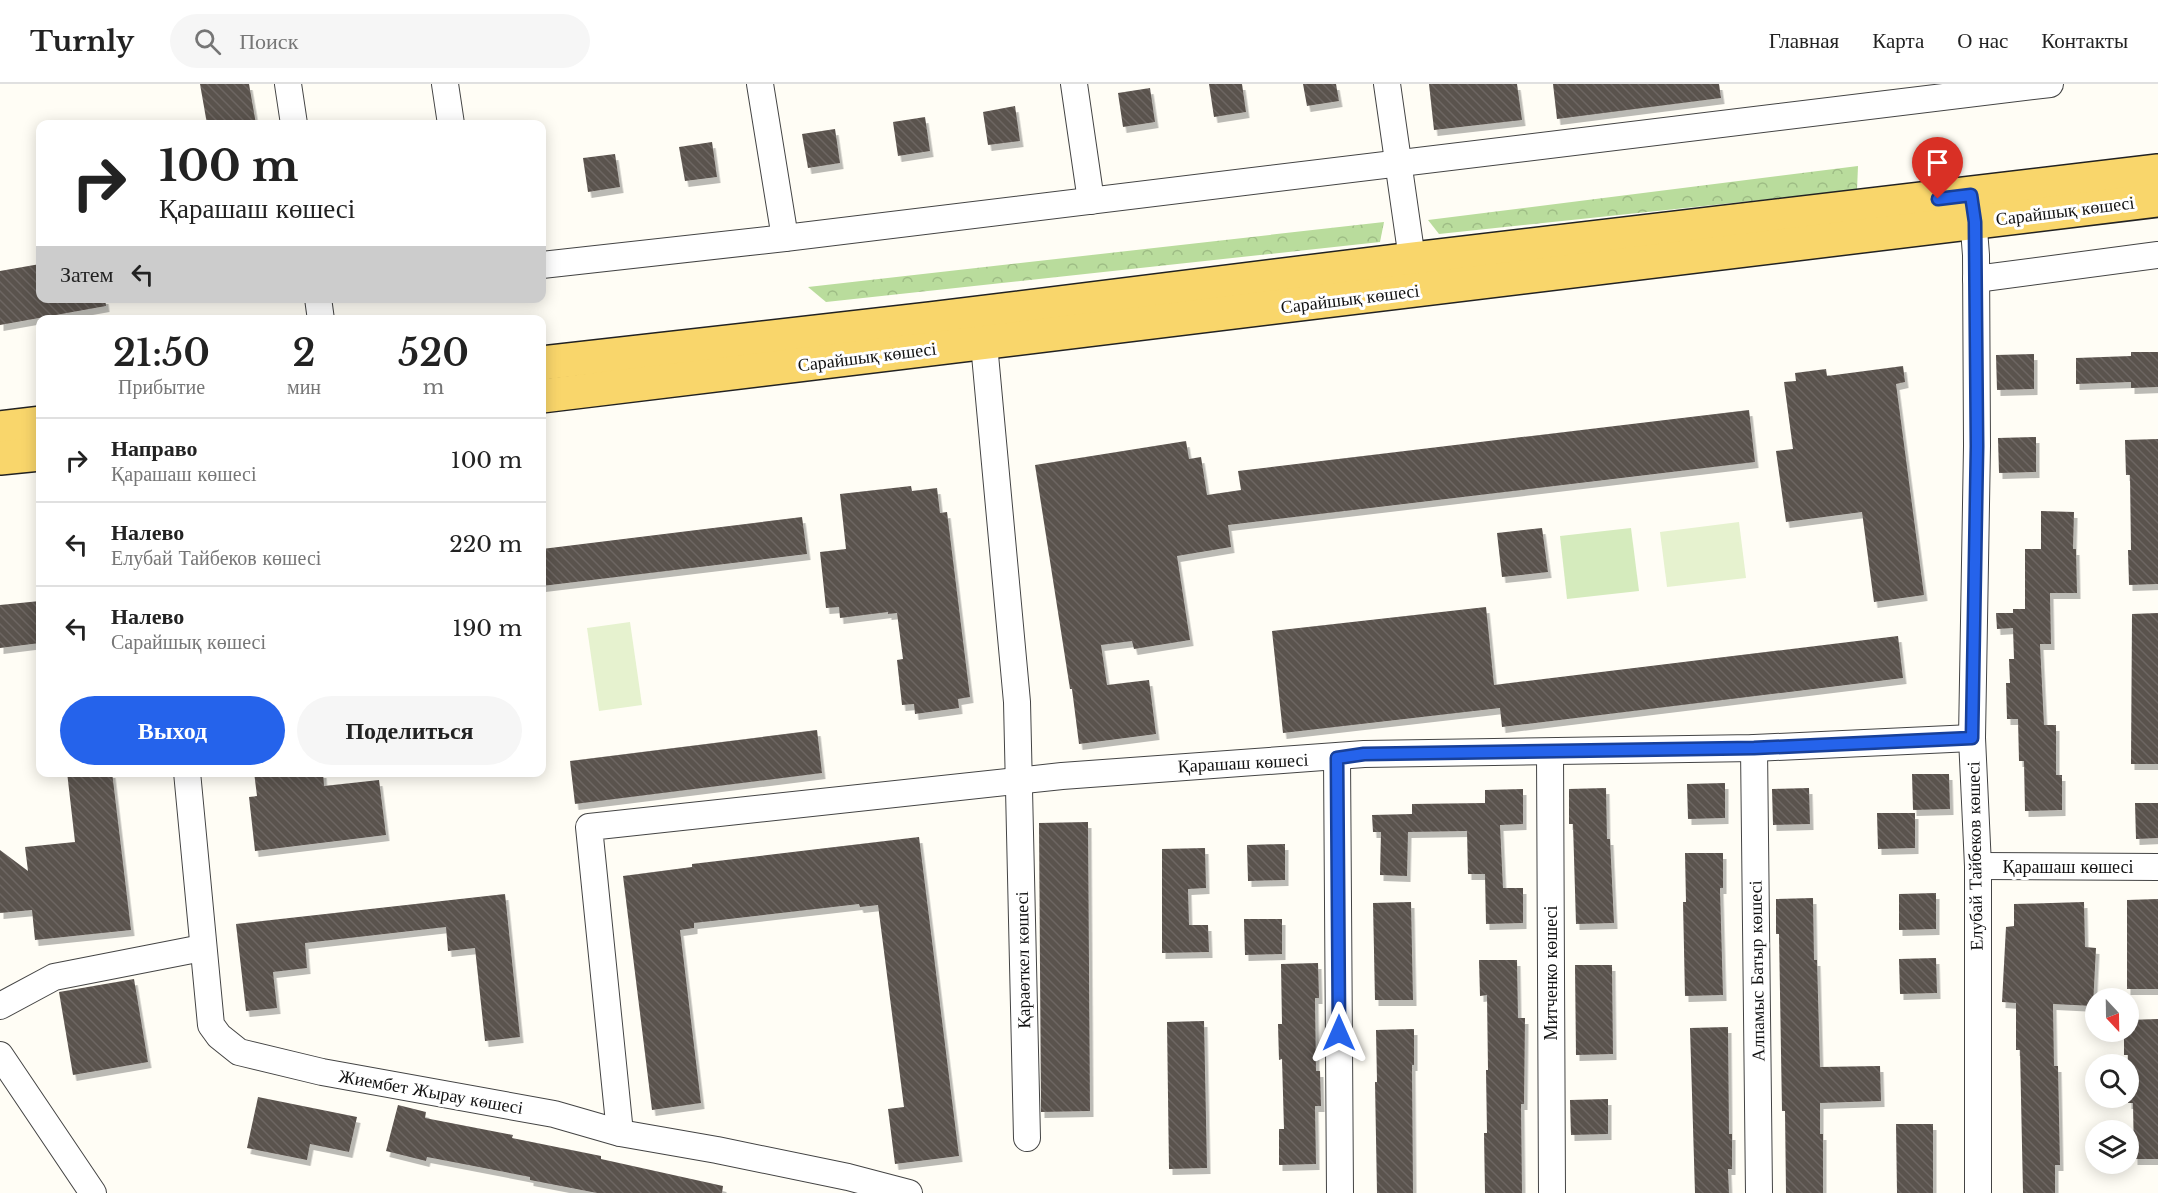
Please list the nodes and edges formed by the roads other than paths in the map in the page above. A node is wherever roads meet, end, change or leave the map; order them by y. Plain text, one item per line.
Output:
1 (288, 84) edge
2 (445, 84) edge
3 (760, 84) edge
4 (1074, 84) edge
5 (1387, 84) edge
6 (2050, 84) edge
7 (293, 120) edge
8 (450, 120) edge
9 (1398, 164) junction
10 (2158, 171) edge
11 (2158, 200) edge
12 (1091, 201) junction
13 (1973, 208) junction
14 (784, 238) junction
15 (2158, 255) edge
16 (1412, 259) junction
17 (546, 265) edge
18 (1264, 278) junction
19 (1976, 279) junction
20 (909, 321) junction
21 (984, 344) junction
22 (546, 363) edge
23 (679, 379) junction
24 (546, 396) edge
25 (36, 424) edge
26 (0, 428) edge
27 (36, 454) edge
28 (0, 458) edge
29 (1972, 738) junction
30 (1754, 748) junction
31 (1550, 753) junction
32 (1337, 758) junction
33 (187, 777) edge
34 (1019, 782) junction
35 (1978, 866) junction
36 (2158, 867) edge
37 (202, 948) junction
38 (0, 1006) edge
39 (0, 1055) edge
40 (620, 1133) junction
41 (1027, 1138) dead end
42 (93, 1193) edge
43 (909, 1193) edge
44 (1340, 1193) edge
45 (1552, 1193) edge
46 (1760, 1193) edge
47 (1978, 1193) edge

1 - 7 street
2 - 8 street
3 - 14 street
4 - 12 street
5 - 9 street
6 - 9 street
9 - 12 street
9 - 16 street
10 - 13 main road, Сарайшық көшесі
11 - 13 main road, Сарайшық көшесі
12 - 14 street
13 - 16 main road, Сарайшық көшесі
13 - 19 street, Елубай Тайбеков көшесі
13 - 21 main road, Сарайшық көшесі
14 - 17 street
15 - 19 street
16 - 18 main road, Сарайшық көшесі
18 - 20 main road, Сарайшық көшесі
18 - 21 main road
19 - 29 street, Елубай Тайбеков көшесі
20 - 22 main road, Сарайшық көшесі
20 - 23 main road
21 - 23 main road, Сарайшық көшесі
21 - 34 street, Қараөткел көшесі
23 - 24 main road, Сарайшық көшесі
25 - 26 main road
27 - 28 main road
29 - 30 street, Қарашаш көшесі
29 - 35 street, Елубай Тайбеков көшесі
30 - 31 street, Қарашаш көшесі
30 - 46 street, Алпамыс Батыр көшесі
31 - 32 street, Қарашаш көшесі
31 - 45 street, Митченко көшесі
32 - 34 street, Қарашаш көшесі
32 - 44 street
33 - 37 street, Жиембет Жырау көшесі
34 - 40 street, Қарашаш көшесі
34 - 41 street, Қараөткел көшесі
35 - 36 street, Қарашаш көшесі
35 - 47 street, Елубай Тайбеков көшесі
37 - 38 street
37 - 40 street, Жиембет Жырау көшесі
39 - 42 street
40 - 43 street, Жиембет Жырау көшесі

